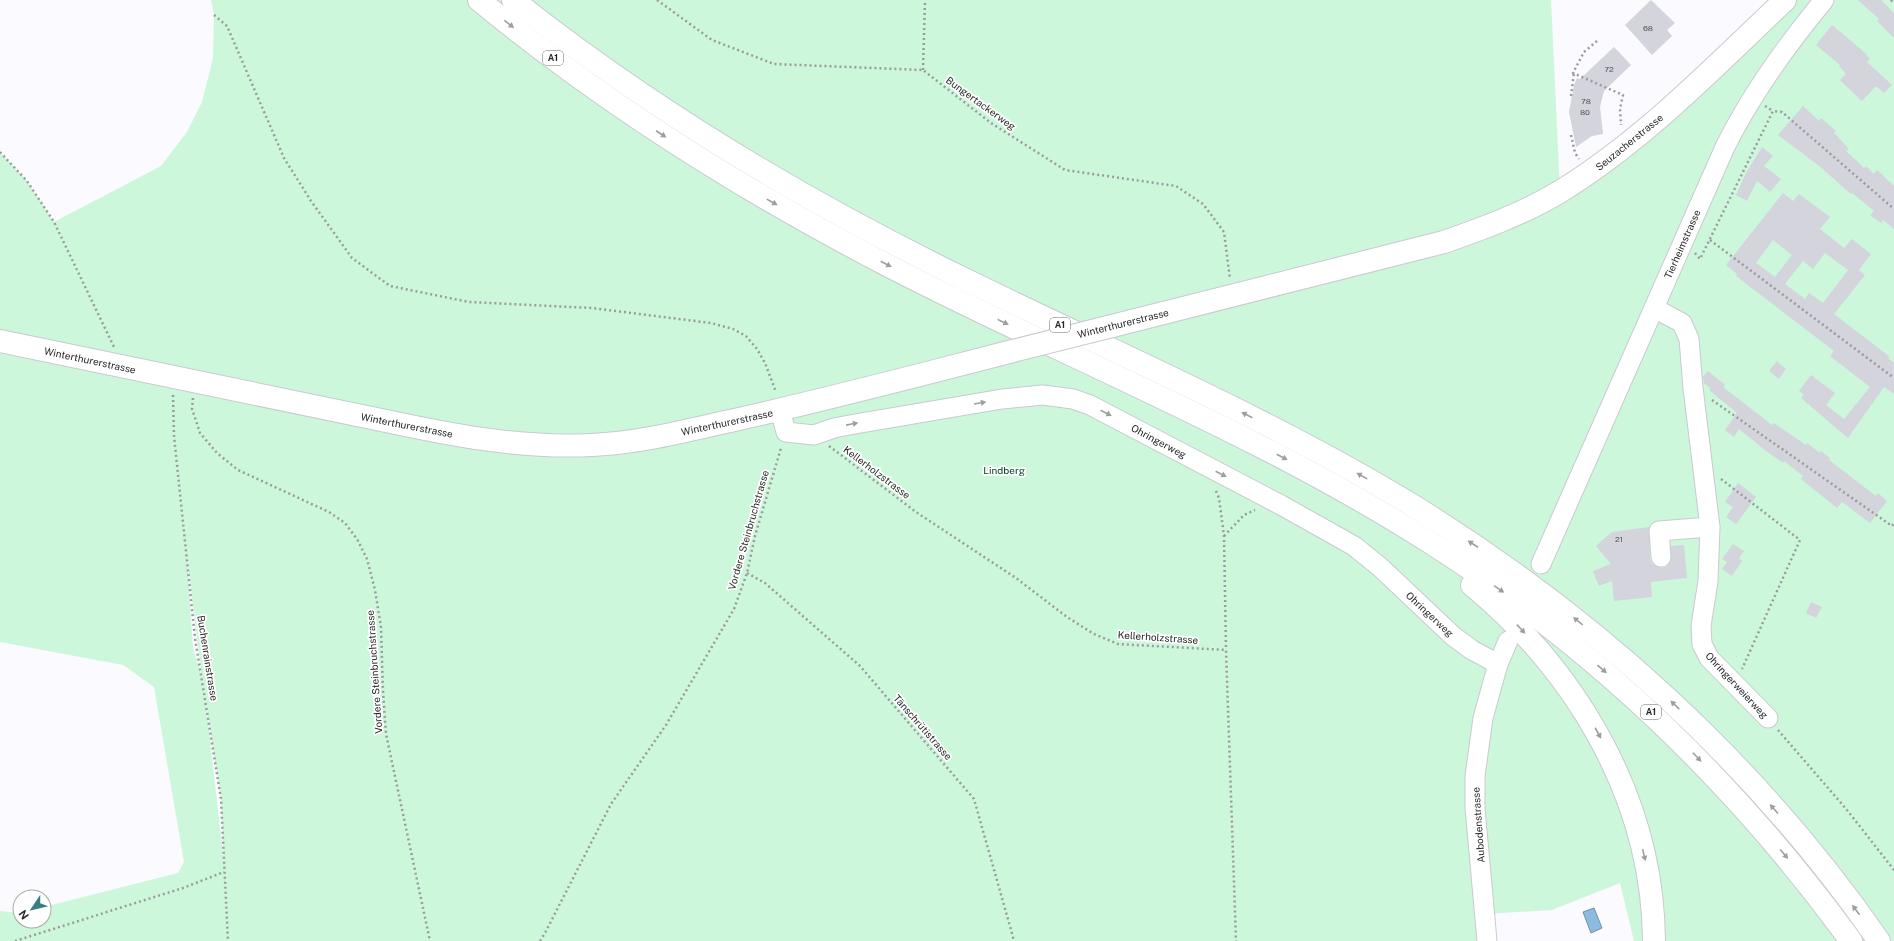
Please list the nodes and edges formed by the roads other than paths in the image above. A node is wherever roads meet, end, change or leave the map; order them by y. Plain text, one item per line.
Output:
1 (479, 0) edge
2 (513, 0) edge
3 (1785, 0) edge
4 (1824, 0) edge
5 (1444, 242) joint
6 (1654, 308) junction
7 (0, 341) edge
8 (780, 410) junction
9 (1710, 527) junction
10 (1408, 528) junction
11 (1661, 558) dead end
12 (1541, 564) dead end
13 (1508, 641) dead end
14 (1498, 664) junction
15 (1768, 718) road end
16 (1487, 941) edge
17 (1654, 941) edge
18 (1852, 941) edge
19 (1879, 941) edge

1 -> 10 main road, A1
19 -> 2 main road, A1
3 - 5 main road, Seuzacherstrasse
4 - 6 street, Tierheimstrasse
5 - 8 main road, Winterthurerstrasse, bridge
6 - 9 street, Ohringerweierweg
6 - 12 street, Tierheimstrasse
7 - 8 main road, Winterthurerstrasse
8 -> 14 street, Ohringerweg
9 - 11 street
9 - 15 street, Ohringerweierweg
10 -> 17 main road, A1
10 -> 18 main road, A1
13 - 14 street, Aubodenstrasse
14 - 16 street, Aubodenstrasse

